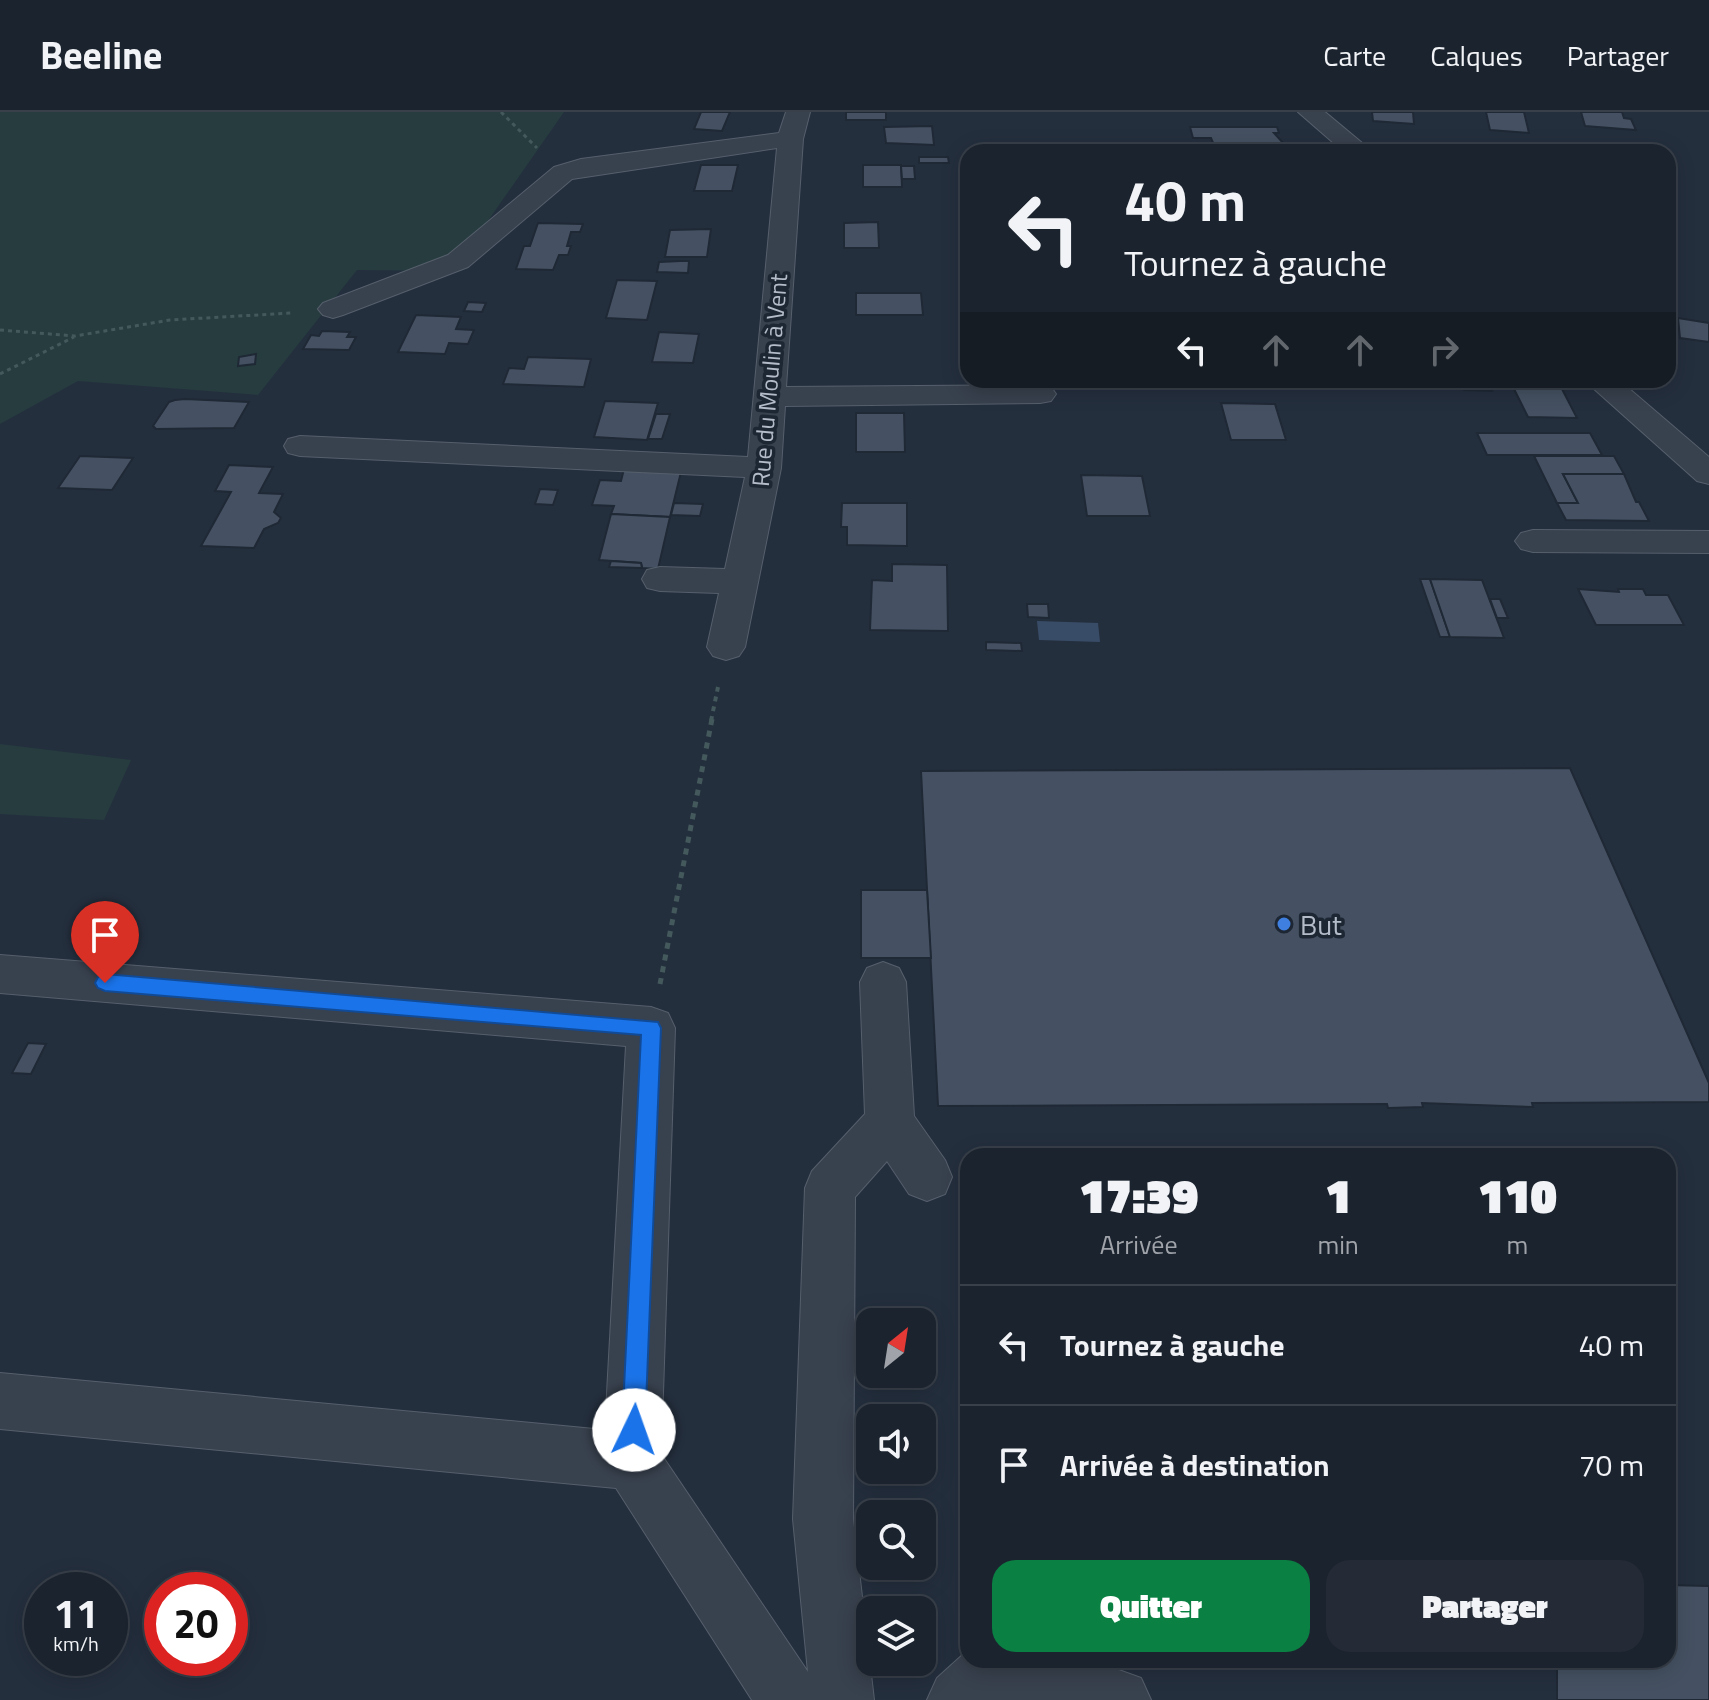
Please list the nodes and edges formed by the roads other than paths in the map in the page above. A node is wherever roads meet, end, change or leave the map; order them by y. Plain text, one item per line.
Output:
1 (1310, 112) edge
2 (794, 125) edge
3 (1350, 144) edge
4 (333, 309) road end
5 (1609, 388) edge
6 (1040, 394) dead end
7 (769, 397) junction
8 (300, 446) dead end
9 (764, 468) junction
10 (1709, 474) edge
11 (1533, 541) dead end
12 (1709, 542) edge
13 (660, 579) dead end
14 (740, 582) junction
15 (726, 647) road end
16 (883, 982) dead end
17 (6, 986) edge
18 (890, 1122) junction
19 (927, 1177) dead end
20 (0, 1401) edge
21 (632, 1461) junction
22 (986, 1675) edge
23 (789, 1700) edge
24 (842, 1700) edge
25 (1119, 1700) edge

1 - 3 street
2 - 4 street
2 - 7 street, Rue du Moulin à Vent
5 - 10 street
6 - 7 street
7 - 9 street, Rue du Moulin à Vent
8 - 9 street
9 - 14 street, Rue du Moulin à Vent
11 - 12 street
13 - 14 street
14 - 15 street, Rue du Moulin à Vent
16 - 18 street
17 - 21 street
18 - 19 street
18 - 24 street
20 - 21 street
21 - 23 street
22 - 25 street

